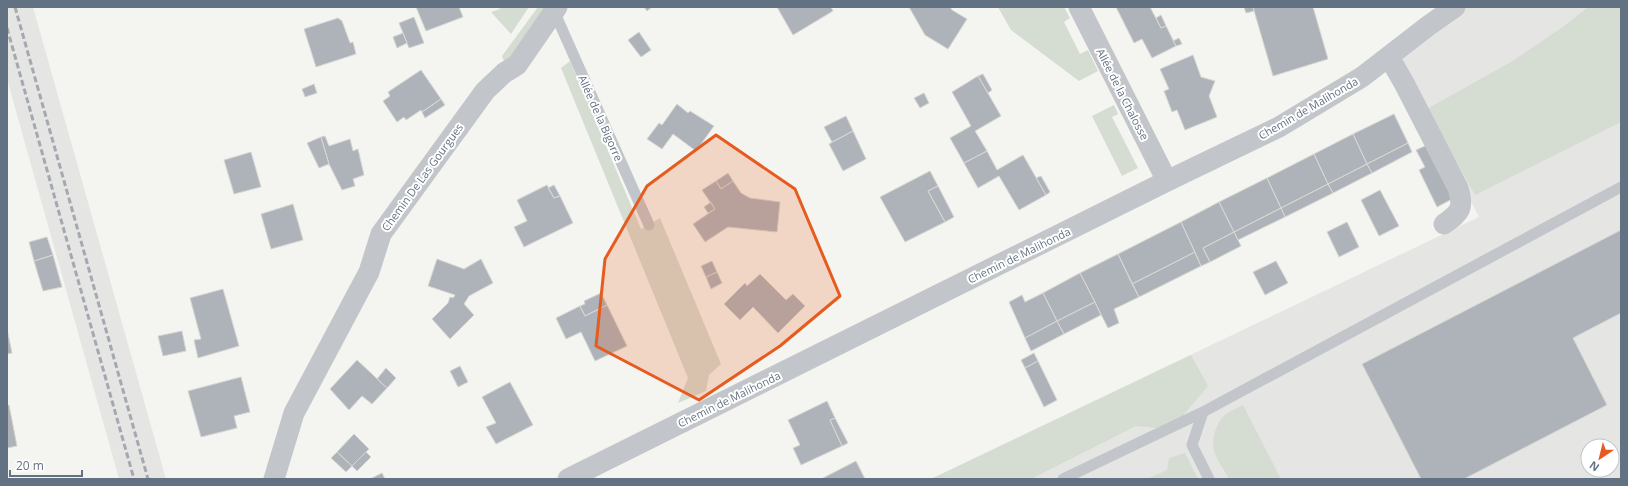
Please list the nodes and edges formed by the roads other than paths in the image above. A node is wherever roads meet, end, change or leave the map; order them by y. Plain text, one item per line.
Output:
1 (1079, 7) edge
2 (1455, 7) edge
3 (555, 9) edge
4 (1388, 56) junction
5 (1167, 181) junction
6 (1621, 187) edge
7 (1444, 224) dead end
8 (649, 225) dead end
9 (1203, 412) junction
10 (274, 479) edge
11 (568, 479) edge
12 (1063, 479) edge
13 (1210, 479) edge

1 - 5 street, Allée de la Chalosse
2 - 4 street, Chemin de Malihonda
3 - 8 lane, Allée de la Bigorre
3 - 10 street, Chemin De Las Gourgues
4 - 5 street, Chemin de Malihonda
4 - 7 street
5 - 11 street, Chemin de Malihonda
6 - 9 lane
9 - 12 lane
9 - 13 lane

